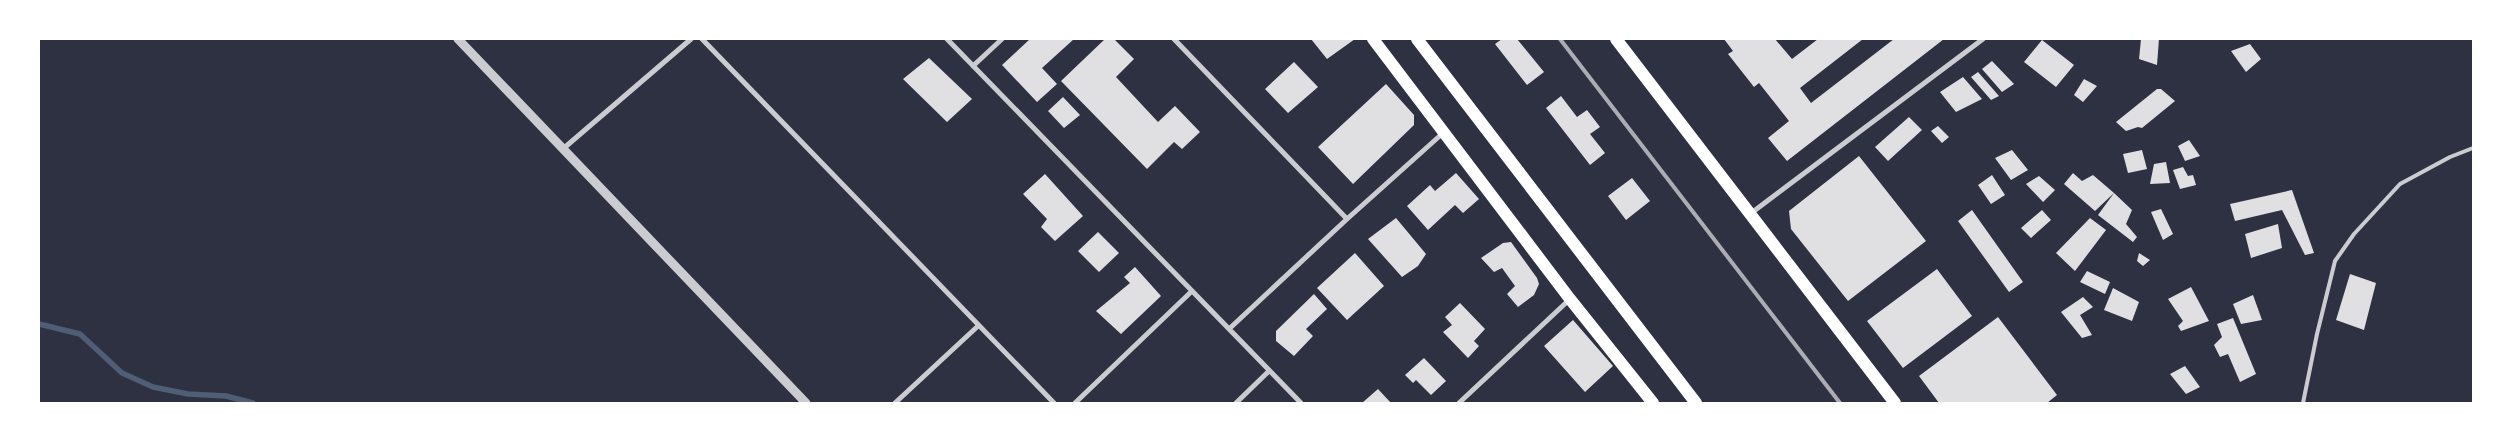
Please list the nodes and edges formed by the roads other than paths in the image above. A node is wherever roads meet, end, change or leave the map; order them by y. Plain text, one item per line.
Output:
1 (458, 39) edge
2 (691, 39) edge
3 (702, 39) edge
4 (947, 39) edge
5 (1002, 39) edge
6 (1174, 39) edge
7 (1373, 39) edge
8 (1417, 39) edge
9 (1616, 39) edge
10 (1983, 39) edge
11 (973, 66) junction
12 (1443, 133) junction
13 (564, 148) junction
14 (2473, 148) edge
15 (1750, 214) junction
16 (1347, 219) junction
17 (1192, 291) junction
18 (1570, 299) junction
19 (978, 326) junction
20 (1229, 329) junction
21 (1269, 371) junction
22 (806, 403) edge
23 (895, 403) edge
24 (1054, 403) edge
25 (1075, 403) edge
26 (1236, 403) edge
27 (1301, 403) edge
28 (1459, 403) edge
29 (1653, 403) edge
30 (1696, 403) edge
31 (1895, 403) edge
32 (2303, 403) edge

1 - 13 street
2 - 13 street
3 - 19 street
4 - 11 street
5 - 11 street
6 - 16 street
7 - 12 main road
8 - 30 main road
9 - 15 main road
10 - 15 street
11 - 17 street
12 - 16 street
12 - 18 main road
13 - 22 street
14 - 32 lane
15 - 31 main road
16 - 20 street
17 - 20 street
17 - 25 street
18 - 28 street
18 - 29 main road
19 - 23 street
19 - 24 street
20 - 21 street
21 - 26 street
21 - 27 street

